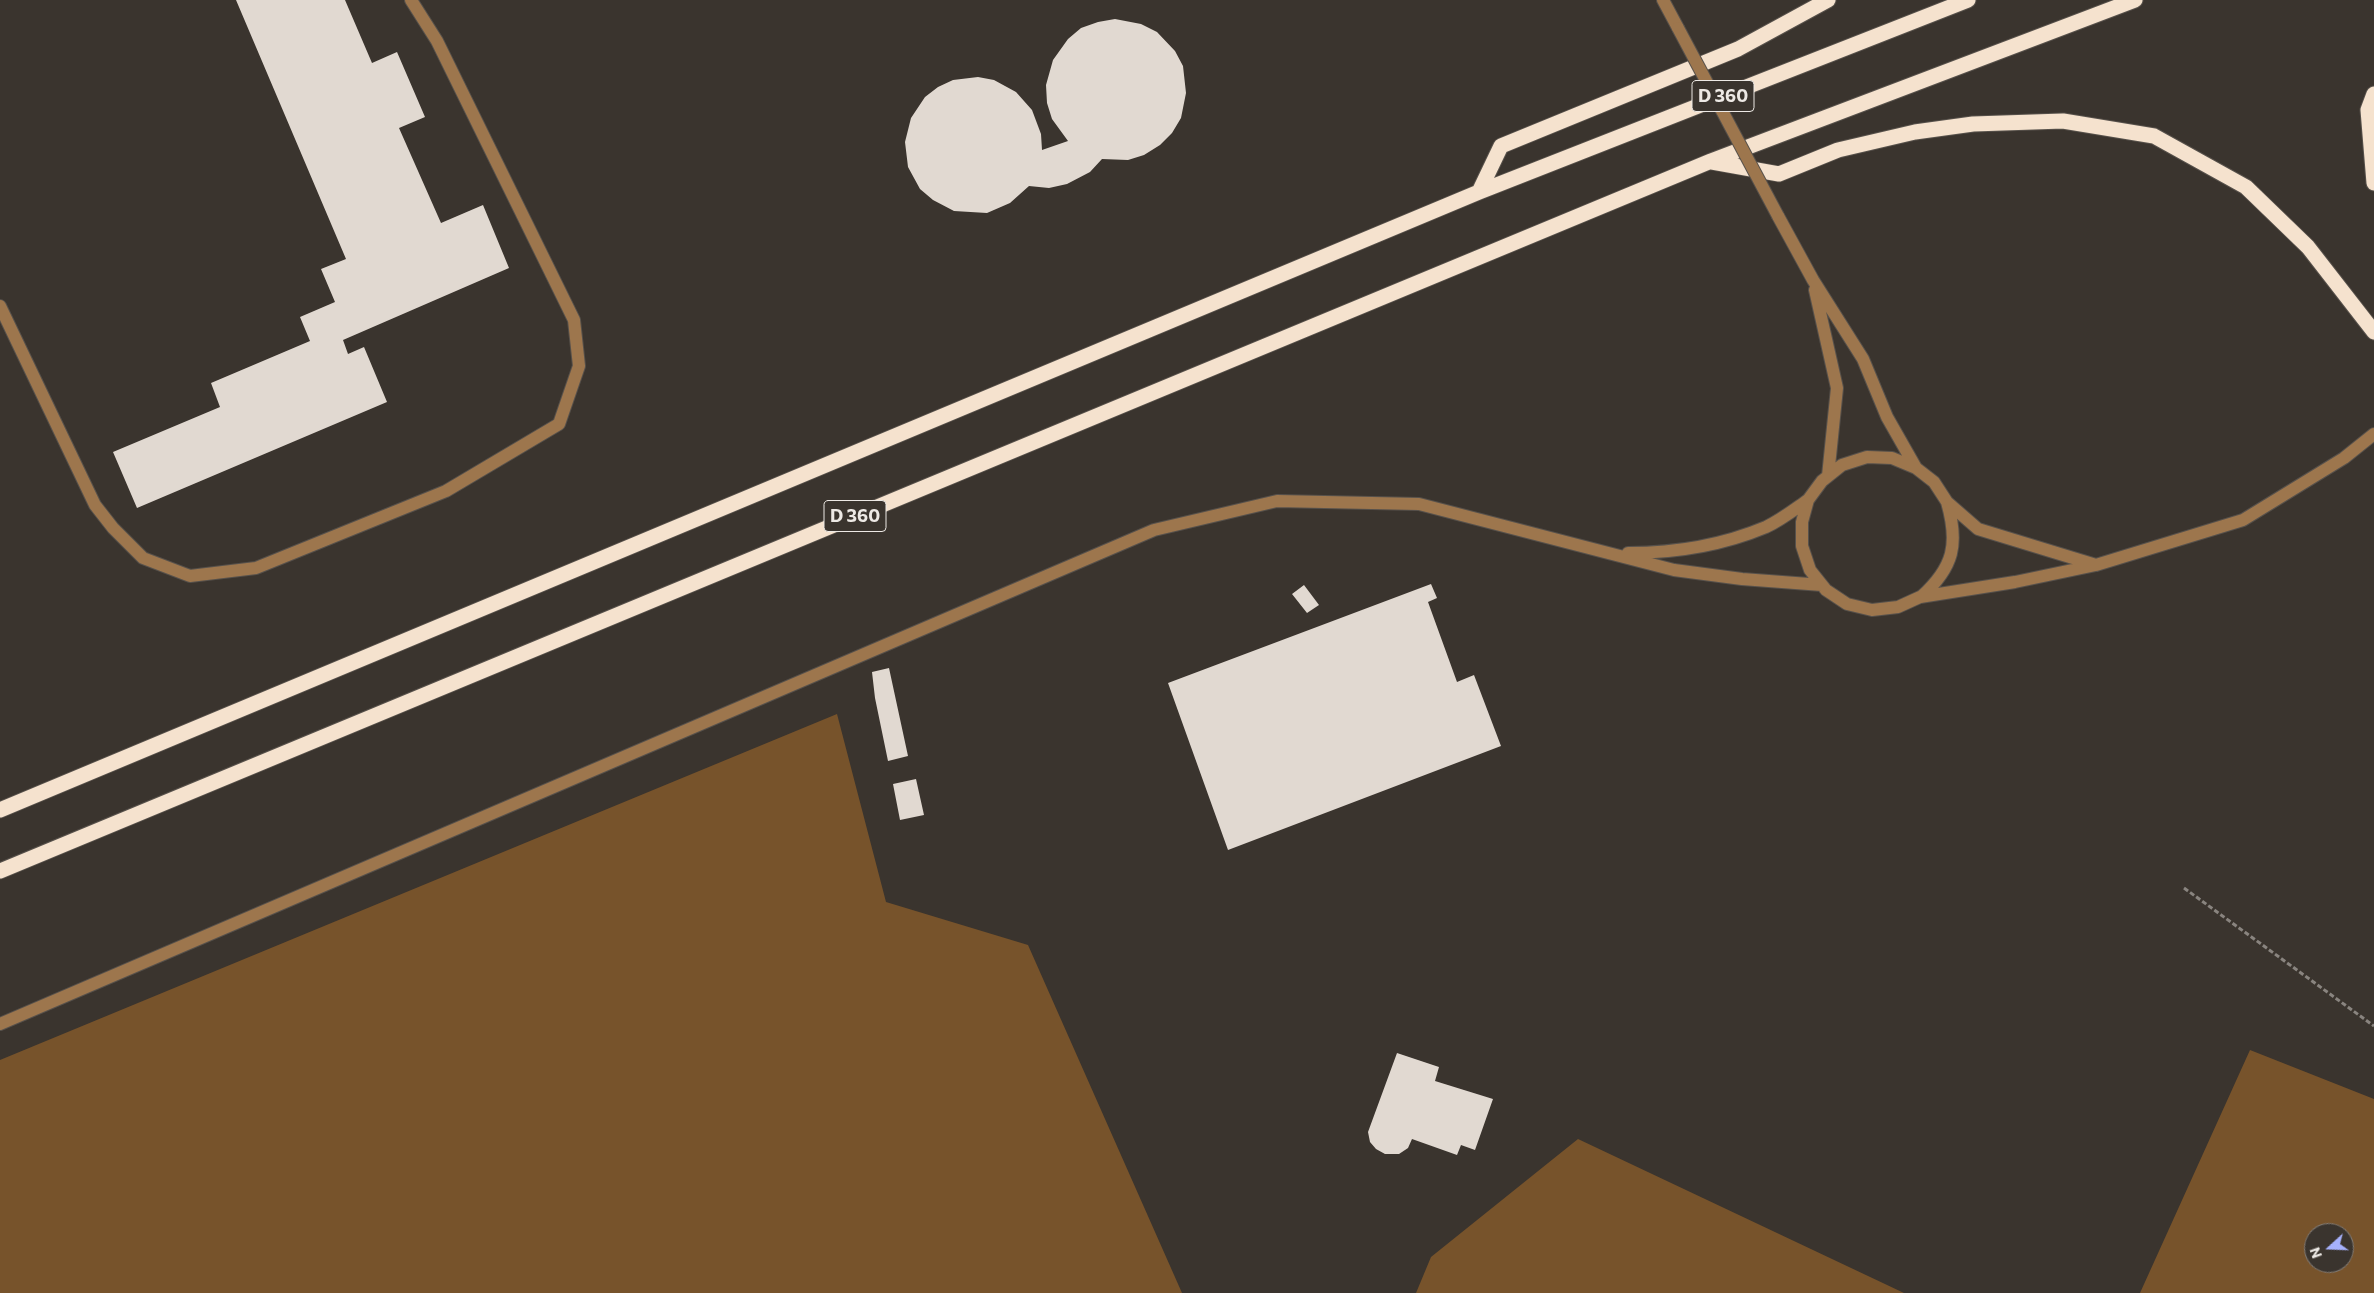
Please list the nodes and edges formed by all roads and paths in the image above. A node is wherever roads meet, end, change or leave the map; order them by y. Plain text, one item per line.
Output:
1 (411, 0) edge
2 (1662, 0) edge
3 (1828, 0) edge
4 (1968, 0) edge
5 (2135, 0) edge
6 (2374, 94) edge
7 (1711, 161) junction
8 (2374, 183) edge
9 (1479, 192) junction
10 (1813, 280) junction
11 (0, 306) edge
12 (2374, 332) edge
13 (2374, 434) edge
14 (1916, 468) junction
15 (1828, 476) junction
16 (1808, 500) junction
17 (1946, 502) junction
18 (1610, 553) junction
19 (2096, 565) junction
20 (1822, 585) junction
21 (1920, 597) junction
22 (0, 810) edge
23 (0, 871) edge
24 (2184, 888) dead end
25 (0, 1024) edge
26 (2374, 1026) edge

1 - 11 street
2 - 10 street, bridge
3 - 9 highway
4 - 9 highway, D 360
5 - 7 highway, D 360
6 - 8 highway
7 - 12 highway
7 - 23 highway, D 360
9 - 22 highway, D 360
10 - 14 street
10 - 15 street
13 - 19 street
14 - 15 street
14 - 17 street
15 - 16 street
16 - 18 street
16 - 20 street
17 - 19 street
17 - 21 street
18 - 20 street
18 - 25 street
19 - 21 street
20 - 21 street
24 - 26 path

